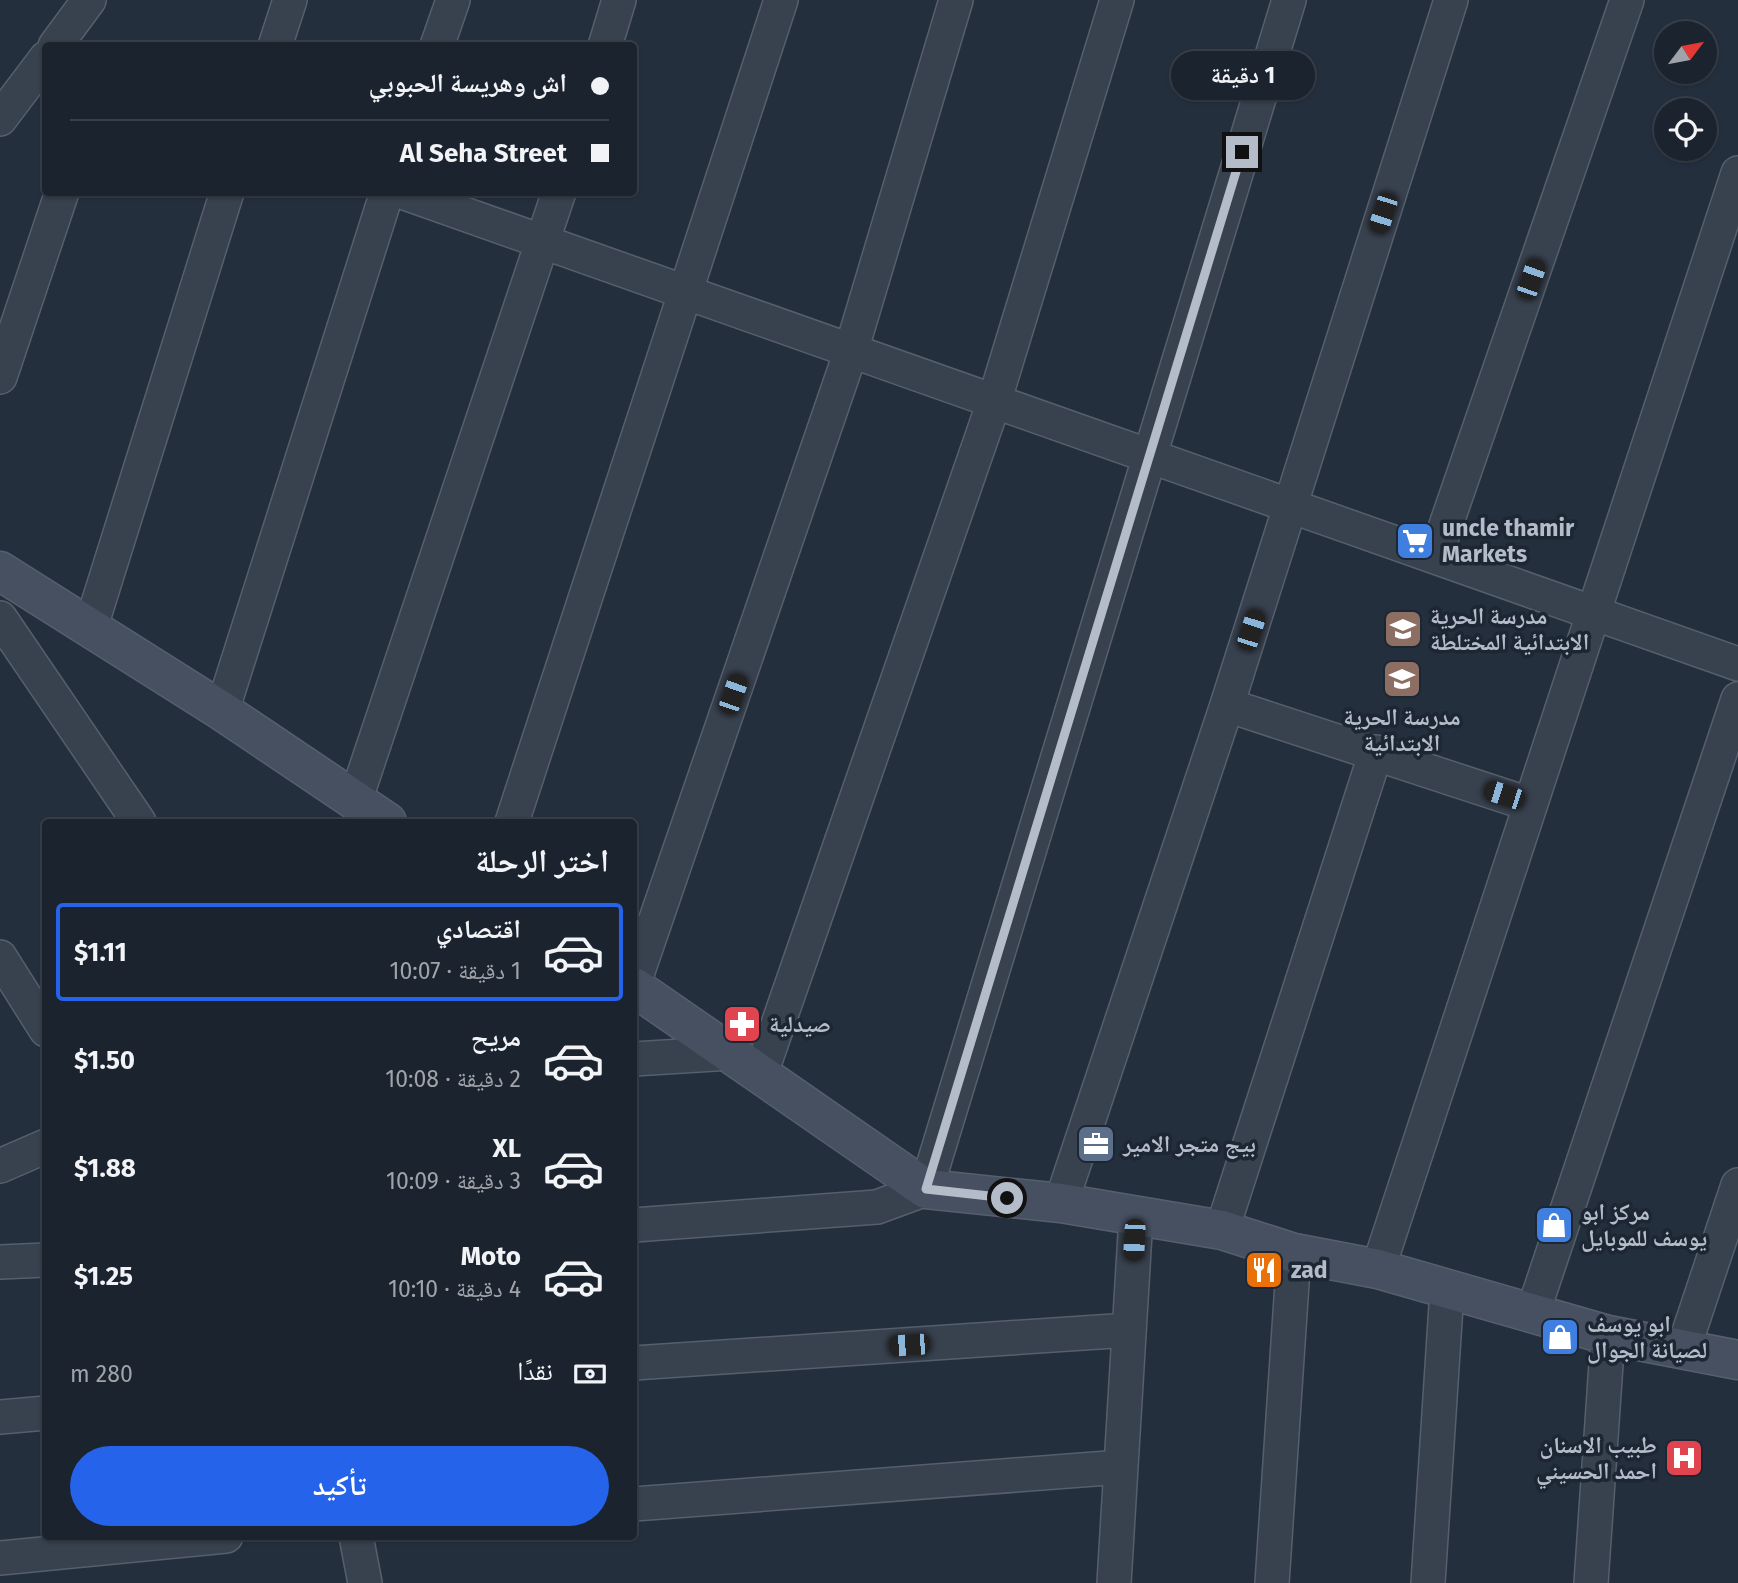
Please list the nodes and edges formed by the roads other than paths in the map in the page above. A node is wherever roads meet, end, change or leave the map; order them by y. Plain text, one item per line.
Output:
1 (89, 0) edge
2 (290, 0) edge
3 (453, 0) edge
4 (620, 0) edge
5 (781, 0) edge
6 (956, 0) edge
7 (1117, 0) edge
8 (1289, 0) edge
9 (1451, 0) edge
10 (1627, 0) edge
11 (59, 42) edge
12 (276, 42) edge
13 (438, 42) edge
14 (606, 42) edge
15 (42, 65) edge
16 (0, 119) edge
17 (1738, 173) edge
18 (61, 196) edge
19 (226, 196) edge
20 (386, 196) edge
21 (413, 196) edge
22 (558, 196) edge
23 (544, 243) junction
24 (685, 292) junction
25 (851, 351) junction
26 (0, 377) edge
27 (994, 402) junction
28 (1148, 456) junction
29 (1290, 506) junction
30 (1435, 557) junction
31 (0, 571) edge
32 (1591, 612) junction
33 (0, 618) edge
34 (91, 626) junction
35 (1738, 664) edge
36 (1738, 699) edge
37 (1227, 705) junction
38 (222, 710) junction
39 (1376, 752) junction
40 (355, 801) junction
41 (1529, 804) junction
42 (137, 819) edge
43 (382, 819) edge
44 (513, 819) edge
45 (0, 957) edge
46 (637, 976) edge
47 (637, 987) edge
48 (42, 1024) edge
49 (730, 1053) junction
50 (637, 1059) edge
51 (760, 1076) junction
52 (42, 1148) edge
53 (0, 1167) edge
54 (1738, 1185) edge
55 (926, 1189) junction
56 (1061, 1203) junction
57 (1136, 1217) junction
58 (637, 1225) edge
59 (1222, 1230) junction
60 (1294, 1253) junction
61 (42, 1260) edge
62 (0, 1262) edge
63 (1378, 1269) junction
64 (1447, 1290) junction
65 (1533, 1312) junction
66 (1129, 1330) junction
67 (1608, 1335) junction
68 (1684, 1350) junction
69 (1738, 1360) edge
70 (637, 1363) edge
71 (42, 1413) edge
72 (0, 1418) edge
73 (1121, 1467) junction
74 (637, 1504) edge
75 (185, 1540) edge
76 (357, 1540) edge
77 (0, 1558) edge
78 (365, 1583) edge
79 (1114, 1583) edge
80 (1272, 1583) edge
81 (1429, 1583) edge
82 (1591, 1583) edge

1 - 11 street
2 - 12 street
3 - 13 street
4 - 14 street
5 - 24 street
6 - 25 street
7 - 27 street
8 - 28 street
9 - 29 street
10 - 30 street
15 - 16 street
17 - 32 street
18 - 26 street
19 - 34 street
20 - 38 street
21 - 23 street
22 - 23 street
23 - 24 street
23 - 40 street
24 - 25 street
24 - 44 street
25 - 27 street
25 - 46 street
27 - 28 street
27 - 51 street
28 - 29 street
28 - 55 street
29 - 30 street
29 - 37 street
30 - 32 street
31 - 34 street
32 - 35 street
32 - 41 street
33 - 42 street
34 - 38 street
36 - 65 street
37 - 39 street
37 - 56 street
38 - 40 street
39 - 41 street
39 - 59 street
40 - 43 street
41 - 63 street
45 - 48 street
47 - 49 street
49 - 50 street
49 - 51 street
51 - 55 street
52 - 53 street
54 - 68 street
55 - 56 street
55 - 58 street
56 - 57 street
57 - 59 street
57 - 66 street
59 - 60 street
60 - 63 street
60 - 80 street
61 - 62 street
63 - 64 street
64 - 65 street
64 - 81 street
65 - 67 street
66 - 70 street
66 - 73 street
67 - 68 street
67 - 82 street
68 - 69 street
71 - 72 street
73 - 74 street
73 - 79 street
75 - 77 street
76 - 78 street

